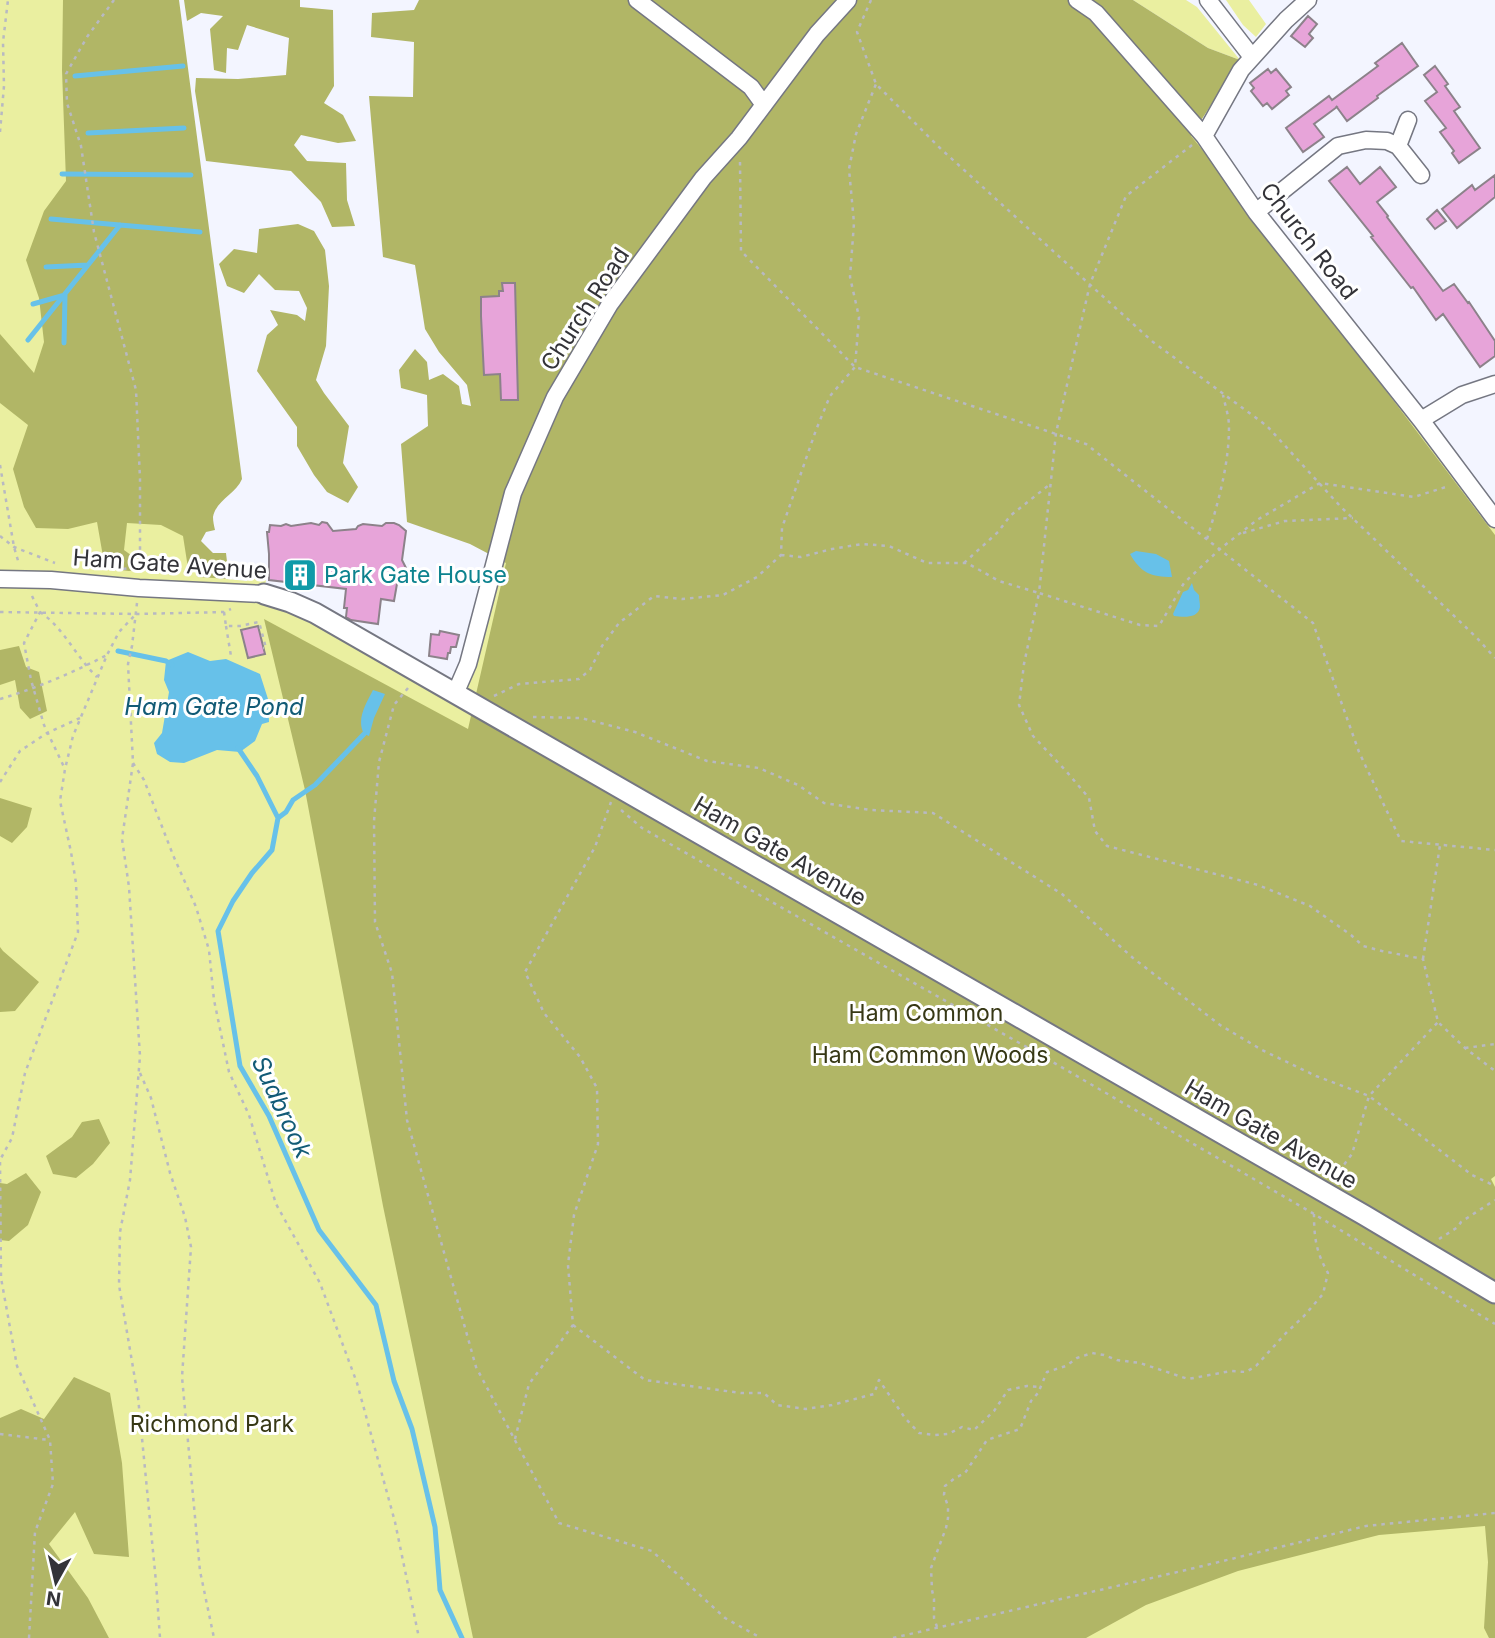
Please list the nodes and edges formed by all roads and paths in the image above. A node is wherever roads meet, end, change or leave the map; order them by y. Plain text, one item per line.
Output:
1 (8, 0) edge
2 (114, 0) edge
3 (637, 0) edge
4 (848, 0) edge
5 (872, 0) edge
6 (1077, 0) edge
7 (1208, 0) edge
8 (1308, 0) edge
9 (1252, 57) junction
10 (876, 84) junction
11 (764, 105) junction
12 (1408, 120) dead end
13 (0, 132) edge
14 (1204, 136) junction
15 (739, 138) junction
16 (1398, 146) junction
17 (1420, 175) dead end
18 (1256, 212) junction
19 (1090, 284) junction
20 (855, 367) junction
21 (1495, 384) edge
22 (1223, 394) junction
23 (1421, 420) junction
24 (1056, 433) junction
25 (0, 465) edge
26 (1466, 481) junction
27 (1050, 483) junction
28 (1320, 484) junction
29 (1353, 518) junction
30 (1495, 519) edge
31 (1240, 533) junction
32 (0, 536) edge
33 (1207, 538) junction
34 (14, 547) junction
35 (1220, 549) junction
36 (781, 555) junction
37 (964, 563) junction
38 (60, 565) dead end
39 (141, 566) junction
40 (114, 570) dead end
41 (0, 579) edge
42 (24, 580) junction
43 (139, 588) junction
44 (1039, 593) junction
45 (264, 594) joint
46 (233, 608) dead end
47 (0, 612) edge
48 (40, 612) junction
49 (224, 612) junction
50 (136, 614) junction
51 (226, 626) junction
52 (263, 648) dead end
53 (107, 654) junction
54 (231, 656) dead end
55 (1495, 658) edge
56 (86, 666) junction
57 (97, 677) junction
58 (412, 684) dead end
59 (34, 689) junction
60 (455, 694) junction
61 (0, 699) edge
62 (474, 705) junction
63 (533, 716) dead end
64 (80, 718) junction
65 (47, 733) junction
66 (133, 763) junction
67 (65, 769) junction
68 (0, 782) edge
69 (611, 802) dead end
70 (622, 811) dead end
71 (1440, 845) junction
72 (1495, 850) edge
73 (1423, 959) junction
74 (1438, 1022) junction
75 (1495, 1044) edge
76 (1465, 1048) junction
77 (139, 1070) junction
78 (1495, 1071) edge
79 (1368, 1096) junction
80 (1328, 1186) dead end
81 (1495, 1186) edge
82 (1495, 1200) edge
83 (1314, 1214) junction
84 (1438, 1240) dead end
85 (1495, 1293) edge
86 (1495, 1324) edge
87 (573, 1325) junction
88 (1040, 1387) junction
89 (0, 1434) edge
90 (515, 1439) junction
91 (50, 1440) junction
92 (1495, 1513) edge
93 (937, 1627) junction
94 (29, 1638) edge
95 (160, 1638) edge
96 (214, 1638) edge
97 (419, 1638) edge
98 (761, 1638) edge
99 (893, 1638) edge

1 - 13 path
2 - 39 path
3 - 11 street
4 - 11 street, Church Road
5 - 10 path
6 - 14 street, Church Road
7 - 9 street
8 - 9 street
9 - 14 street
10 - 19 path
10 - 20 path
11 - 15 street, Church Road
12 - 16 street
14 - 18 street, Church Road
14 - 19 path
15 - 20 path
15 - 60 street, Church Road
16 - 17 street
16 - 18 street
18 - 23 street, Church Road
19 - 22 path
19 - 24 path
20 - 24 path
20 - 36 path
21 - 23 street
22 - 28 path
22 - 33 path
23 - 26 street, Church Road
24 - 27 path
24 - 33 path
25 - 34 path
26 - 28 path
26 - 30 street, Church Road
27 - 37 path
27 - 44 path
28 - 29 path
28 - 31 path
29 - 31 path
29 - 55 path
31 - 35 path
32 - 34 path
33 - 35 path
34 - 38 path
34 - 42 path
35 - 44 path
35 - 71 path
36 - 37 path
36 - 62 path
37 - 44 path
39 - 40 path
39 - 43 path
41 - 42 street, Ham Gate Avenue
42 - 43 street, Ham Gate Avenue
42 - 48 path
43 - 45 street, Ham Gate Avenue
44 - 73 path
45 - 60 main road, Ham Gate Avenue
46 - 49 path
47 - 48 path
48 - 50 path
48 - 56 path
48 - 59 path
49 - 50 path
49 - 51 path
50 - 53 path
50 - 66 path
51 - 52 path
51 - 54 path
53 - 56 path
53 - 57 path
56 - 57 path
56 - 59 path
57 - 64 path
58 - 90 path
59 - 61 path
59 - 65 path
60 - 62 main road, Ham Gate Avenue
62 - 85 main road, Ham Gate Avenue
63 - 79 path
64 - 65 path
64 - 67 path
65 - 67 path
65 - 68 path
66 - 77 path
66 - 97 path
67 - 91 path
69 - 87 path
70 - 83 path
71 - 72 path
71 - 73 path
73 - 74 path
74 - 76 path
74 - 79 path
75 - 76 path
76 - 78 path
77 - 95 path
77 - 96 path
79 - 80 path
79 - 81 path
82 - 84 path
83 - 86 path
83 - 88 path
87 - 88 path
87 - 90 path
88 - 93 path
89 - 91 path
90 - 98 path
91 - 94 path
92 - 93 path
93 - 99 path

